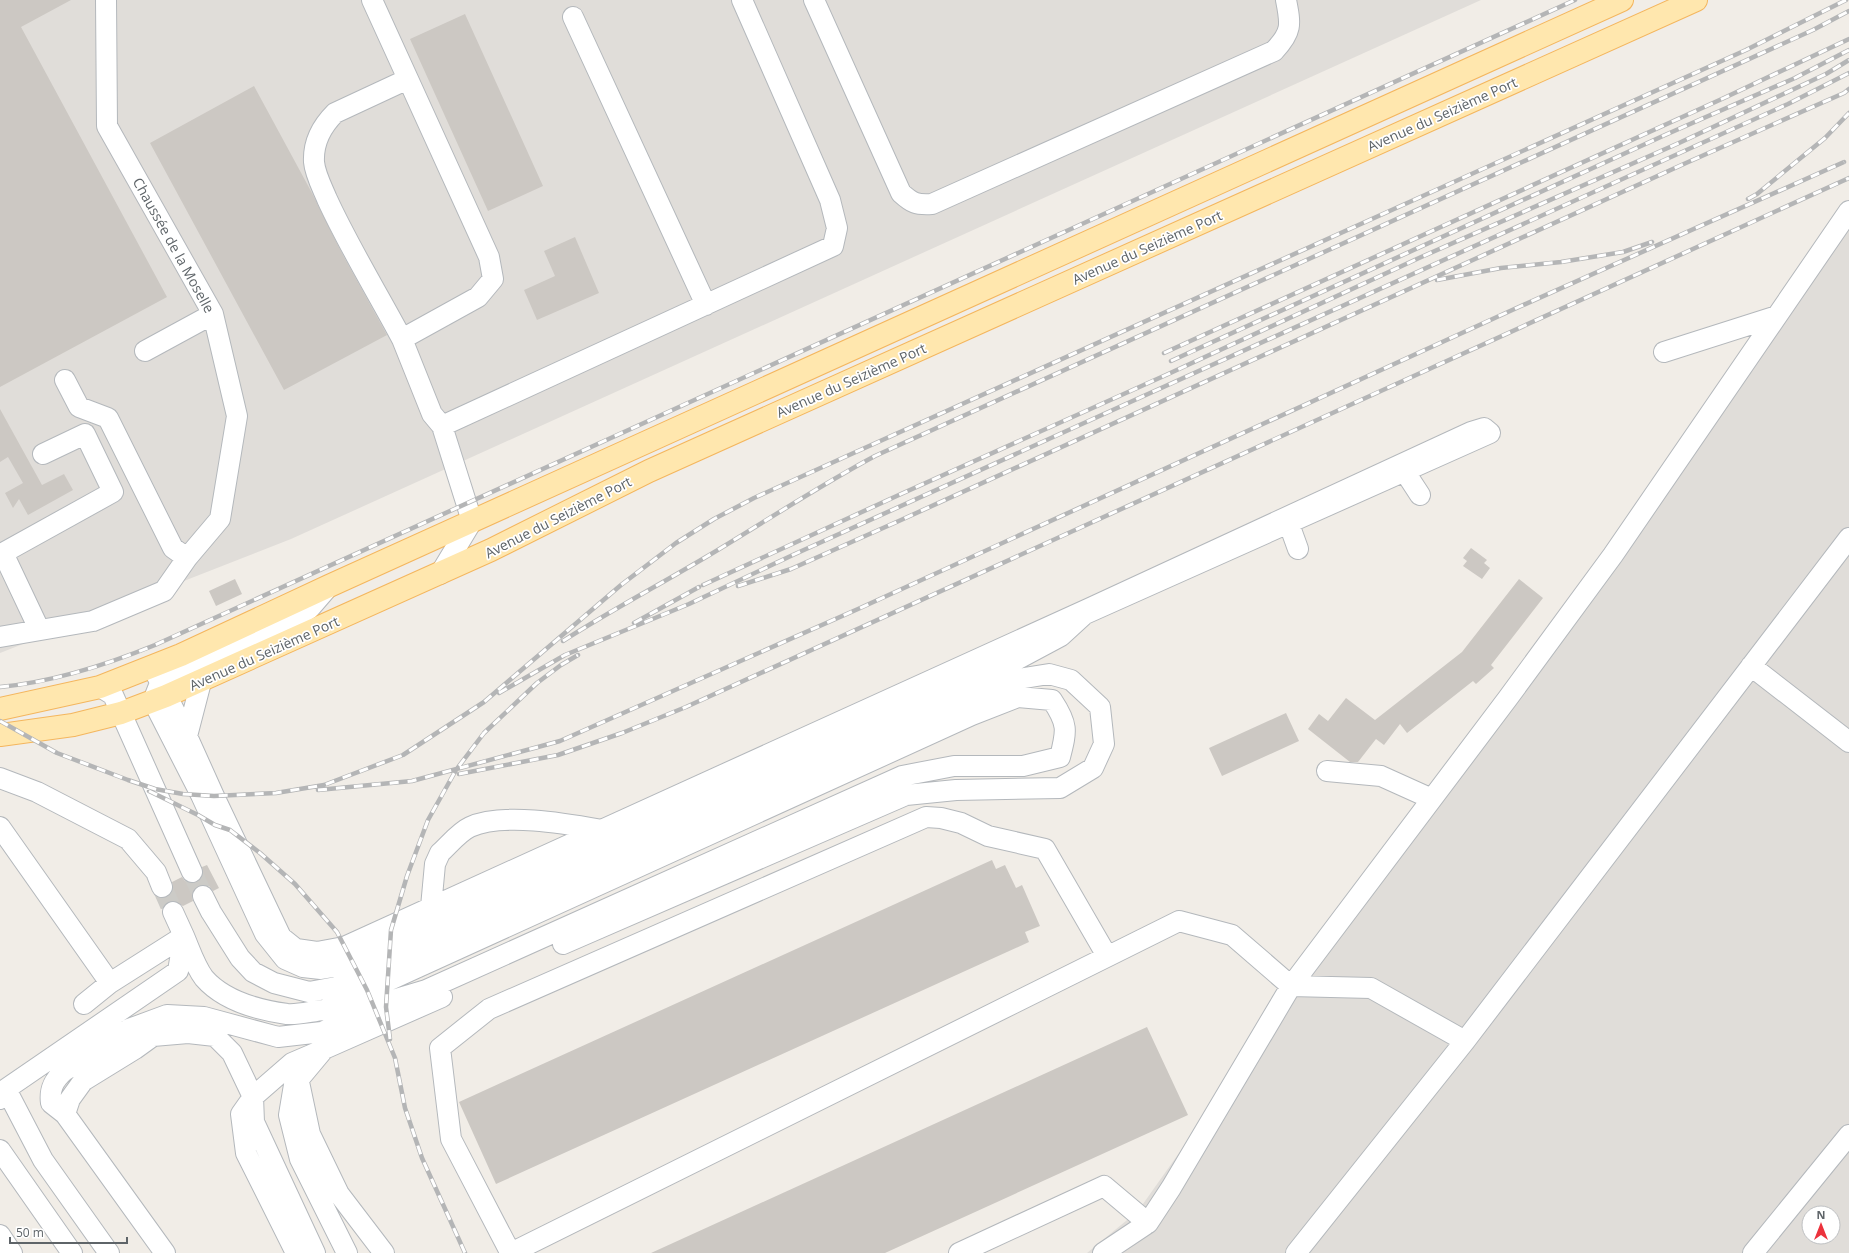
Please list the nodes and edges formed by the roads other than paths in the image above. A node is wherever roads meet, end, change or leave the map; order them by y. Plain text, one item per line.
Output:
1 (106, 0) edge
2 (372, 0) edge
3 (742, 0) edge
4 (814, 0) edge
5 (1286, 0) edge
6 (1622, 0) edge
7 (1696, 0) edge
8 (573, 17) dead end
9 (408, 79) junction
10 (1849, 211) edge
11 (706, 305) junction
12 (213, 314) junction
13 (1777, 316) junction
14 (402, 339) junction
15 (145, 351) dead end
16 (1664, 352) dead end
17 (65, 380) dead end
18 (442, 426) junction
19 (43, 454) dead end
20 (1405, 472) junction
21 (1420, 495) dead end
22 (472, 521) junction
23 (1288, 524) junction
24 (1849, 538) edge
25 (1298, 549) dead end
26 (2, 552) edge
27 (187, 558) junction
28 (440, 574) junction
29 (1086, 612) junction
30 (39, 629) junction
31 (0, 636) edge
32 (1751, 666) junction
33 (201, 682) junction
34 (100, 687) junction
35 (158, 687) junction
36 (0, 709) edge
37 (121, 713) junction
38 (0, 735) edge
39 (187, 736) junction
40 (1849, 742) edge
41 (1327, 771) dead end
42 (0, 778) edge
43 (1432, 799) junction
44 (0, 827) edge
45 (602, 830) junction
46 (192, 872) tunnel mouth
47 (162, 887) tunnel mouth
48 (203, 896) tunnel mouth
49 (431, 907) junction
50 (173, 912) tunnel mouth
51 (184, 936) junction
52 (1107, 956) junction
53 (110, 984) junction
54 (1291, 986) junction
55 (84, 1004) dead end
56 (1465, 1041) junction
57 (324, 1050) junction
58 (299, 1079) junction
59 (3, 1094) edge
60 (253, 1097) junction
61 (65, 1114) junction
62 (1849, 1135) edge
63 (0, 1150) edge
64 (0, 1166) edge
65 (1148, 1223) junction
66 (0, 1235) edge
67 (510, 1252) edge
68 (12, 1253) edge
69 (58, 1253) edge
70 (72, 1253) edge
71 (92, 1253) edge
72 (109, 1253) edge
73 (165, 1253) edge
74 (296, 1253) edge
75 (315, 1253) edge
76 (347, 1253) edge
77 (384, 1253) edge
78 (959, 1253) edge
79 (1104, 1253) edge
80 (1296, 1253) edge
81 (1753, 1253) edge

1 - 12 street, Chaussée de la Moselle
2 - 9 street
3 - 11 street
4 - 5 street
6 - 22 main road, Avenue du Seizième Port
7 - 28 main road, Avenue du Seizième Port
8 - 11 street
9 - 14 street
9 - 14 street
10 - 13 street
11 - 18 street
12 - 15 street
12 - 27 street, Chaussée de la Moselle
13 - 16 street
13 - 43 street
14 - 18 street
17 - 27 street
18 - 22 street
19 - 26 street
20 - 21 street
20 - 23 street
20 - 29 street
22 - 28 street
22 - 35 main road, Avenue du Seizième Port
23 - 25 street
23 - 29 street
24 - 32 street
26 - 30 street
27 - 30 street, Chaussée de la Moselle
28 - 33 main road, Avenue du Seizième Port
29 - 35 street
29 - 45 street
30 - 31 street, Chaussée de la Moselle
32 - 40 street
32 - 56 street
33 - 35 main road, Avenue du Seizième Port
33 - 39 street
34 - 35 main road, Avenue du Seizième Port
34 - 36 main road, Avenue du Seizième Port
34 - 37 street
35 - 37 main road, Avenue du Seizième Port
35 - 39 street
37 - 38 main road, Avenue du Seizième Port
37 - 46 street
39 - 49 street
41 - 43 street
42 - 47 street
43 - 54 street
44 - 53 street
45 - 49 street
45 - 49 street
48 - 57 street
50 - 51 street
51 - 53 street
51 - 59 street
51 - 61 street
52 - 54 street
52 - 67 street
52 - 67 street
53 - 55 street
54 - 56 street
54 - 65 street
56 - 80 street
57 - 58 street
57 - 60 street
58 - 76 street
58 - 77 street
59 - 71 street
59 - 72 street
60 - 61 street
60 - 74 street
60 - 75 street
61 - 73 street
62 - 81 street
63 - 70 street
64 - 69 street
65 - 78 street
65 - 79 street
66 - 68 street

